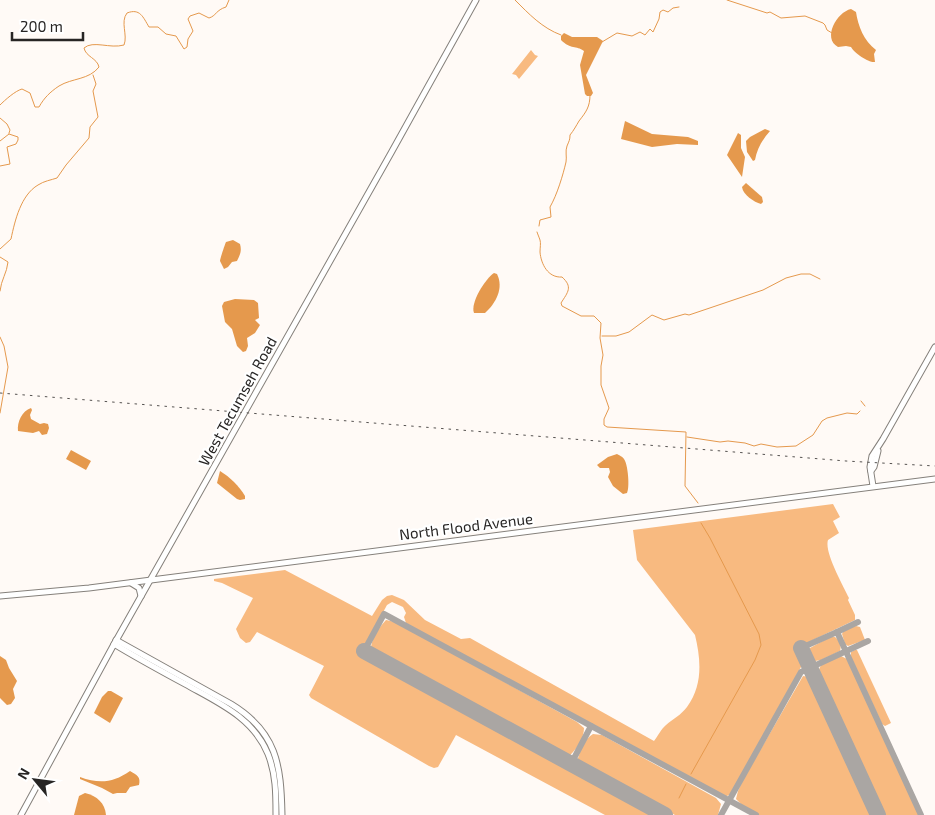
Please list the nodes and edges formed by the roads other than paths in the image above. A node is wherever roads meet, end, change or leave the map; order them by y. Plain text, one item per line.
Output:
1 (476, 0) edge
2 (935, 347) edge
3 (935, 479) edge
4 (873, 486) junction
5 (157, 568) junction
6 (167, 578) junction
7 (150, 580) junction
8 (131, 582) junction
9 (0, 596) edge
10 (141, 597) junction
11 (115, 642) junction
12 (21, 815) edge
13 (276, 815) edge
14 (282, 815) edge

1 - 5 main road, West Tecumseh Road
2 - 4 main road
3 - 4 main road, North Flood Avenue
4 - 6 main road, North Flood Avenue
5 - 6 main road
5 - 7 main road, West Tecumseh Road
6 - 7 main road, North Flood Avenue
7 - 8 main road, North Flood Avenue
7 - 10 main road, West Tecumseh Road
8 - 9 main road, North Flood Avenue
8 - 10 main road
10 - 11 main road, West Tecumseh Road
11 - 12 main road, West Tecumseh Road
11 - 13 main road
11 - 14 main road

